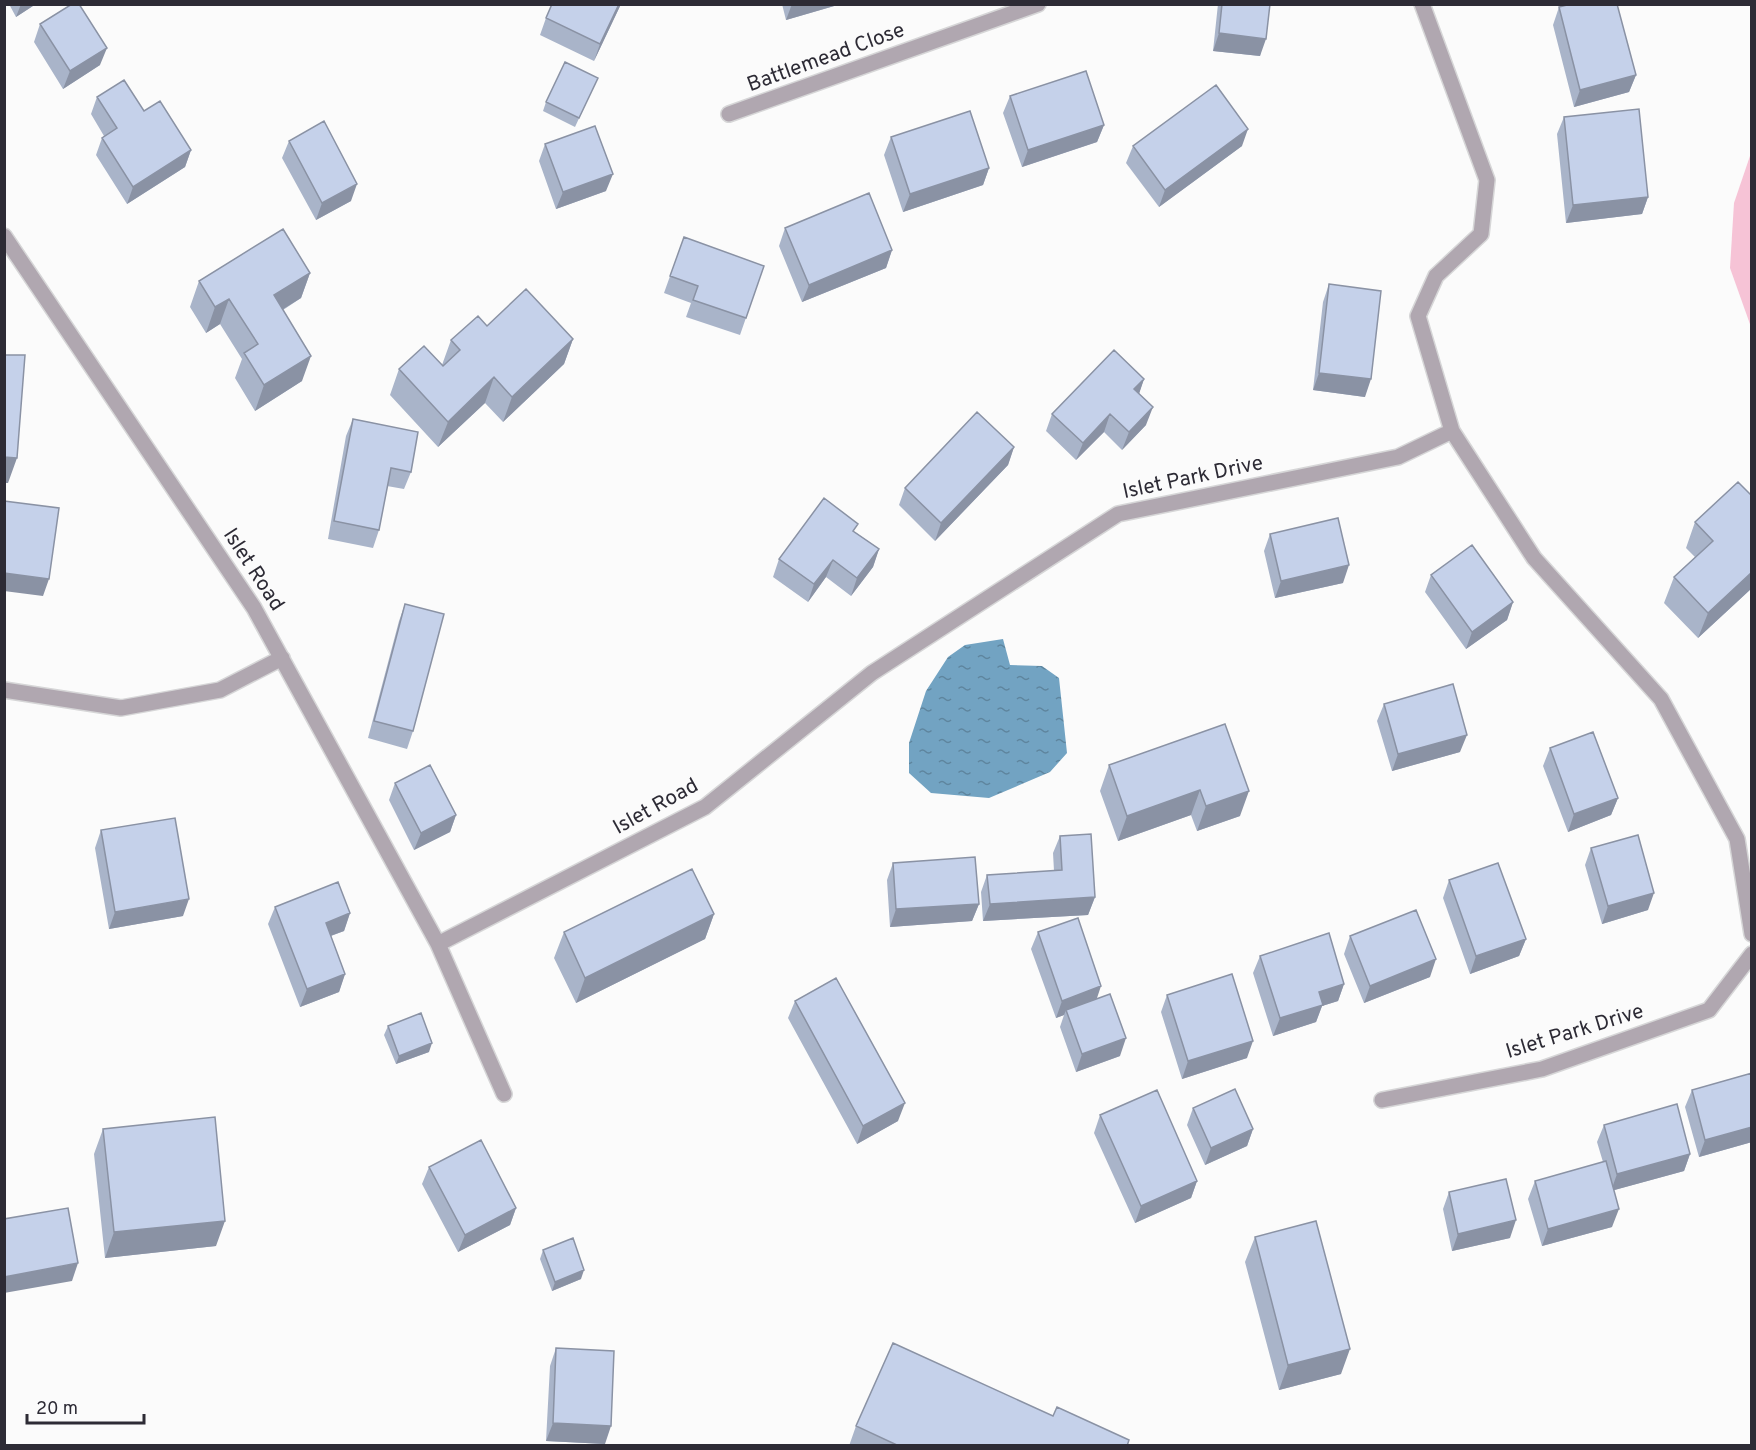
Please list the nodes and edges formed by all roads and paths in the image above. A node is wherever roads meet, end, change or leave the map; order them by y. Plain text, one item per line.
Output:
1 (1038, 4) edge
2 (1422, 4) edge
3 (729, 114) dead end
4 (4, 236) edge
5 (1452, 431) junction
6 (282, 658) junction
7 (872, 673) joint
8 (4, 690) edge
9 (1752, 934) edge
10 (438, 944) junction
11 (1752, 954) edge
12 (504, 1094) dead end
13 (1382, 1100) dead end

1 - 3 street, Battlemead Close
2 - 5 street
4 - 6 street, Islet Road
5 - 7 street, Islet Park Drive
5 - 9 street
6 - 8 street
6 - 10 street, Islet Road
7 - 10 street, Islet Road
10 - 12 street, Islet Road
11 - 13 street, Islet Park Drive

